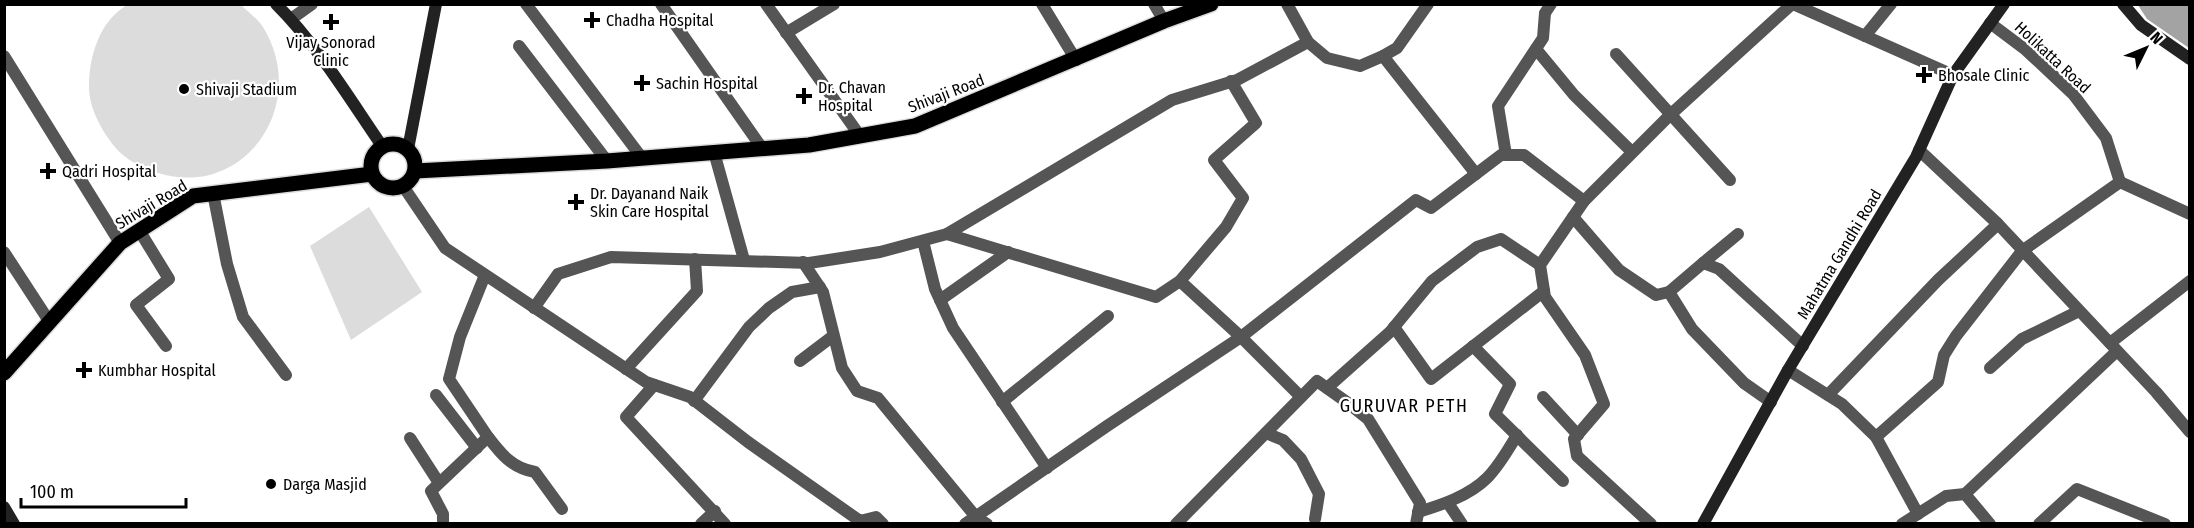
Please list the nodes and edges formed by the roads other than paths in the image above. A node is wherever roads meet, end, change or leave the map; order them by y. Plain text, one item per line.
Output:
1 (276, 4) edge
2 (312, 4) edge
3 (436, 4) edge
4 (526, 4) edge
5 (661, 4) edge
6 (766, 4) edge
7 (834, 4) edge
8 (1042, 4) edge
9 (1154, 4) edge
10 (1211, 4) edge
11 (1287, 4) edge
12 (1428, 4) edge
13 (1551, 4) edge
14 (1792, 4) edge
15 (1891, 4) edge
16 (2004, 4) edge
17 (2123, 4) edge
18 (291, 19) junction
19 (1164, 21) junction
20 (1990, 23) junction
21 (786, 33) junction
22 (1865, 36) junction
23 (1308, 42) junction
24 (519, 46) dead end
25 (1536, 49) junction
26 (1616, 54) dead end
27 (4, 56) edge
28 (1383, 56) junction
29 (2190, 59) edge
30 (1076, 60) junction
31 (1953, 75) junction
32 (1231, 81) junction
33 (1670, 115) junction
34 (860, 136) junction
35 (382, 146) junction
36 (762, 148) junction
37 (408, 149) junction
38 (1919, 150) junction
39 (714, 152) junction
40 (1632, 152) junction
41 (1506, 155) junction
42 (642, 158) junction
43 (608, 161) junction
44 (415, 171) junction
45 (372, 174) junction
46 (1476, 174) junction
47 (1730, 180) dead end
48 (2120, 182) junction
49 (403, 186) junction
50 (213, 193) junction
51 (1584, 201) junction
52 (2190, 214) edge
53 (1573, 217) junction
54 (1998, 224) junction
55 (139, 230) junction
56 (947, 234) junction
57 (1738, 234) dead end
58 (922, 241) junction
59 (120, 243) junction
60 (2022, 250) junction
61 (4, 252) edge
62 (1008, 252) junction
63 (695, 259) junction
64 (744, 260) junction
65 (802, 262) junction
66 (1703, 263) junction
67 (1540, 265) junction
68 (485, 275) junction
69 (1180, 281) junction
70 (820, 287) junction
71 (2187, 289) edge
72 (1544, 291) junction
73 (1669, 292) junction
74 (940, 300) junction
75 (534, 308) junction
76 (2079, 310) junction
77 (1107, 316) dead end
78 (49, 321) junction
79 (1394, 327) junction
80 (833, 336) junction
81 (1241, 337) junction
82 (166, 346) dead end
83 (1473, 346) junction
84 (1803, 346) junction
85 (2114, 347) junction
86 (800, 361) dead end
87 (1990, 368) dead end
88 (626, 369) junction
89 (1788, 370) junction
90 (4, 373) edge
91 (286, 375) dead end
92 (654, 385) junction
93 (1327, 388) junction
94 (436, 395) dead end
95 (1828, 395) junction
96 (1301, 397) junction
97 (1544, 397) dead end
98 (694, 400) junction
99 (1002, 402) junction
100 (1771, 402) junction
101 (2190, 432) edge
102 (1266, 433) junction
103 (1517, 435) junction
104 (1578, 435) junction
105 (488, 437) junction
106 (1876, 437) junction
107 (410, 438) dead end
108 (477, 448) junction
109 (1047, 468) junction
110 (1563, 481) dead end
111 (439, 483) junction
112 (1965, 494) junction
113 (1448, 503) junction
114 (4, 507) edge
115 (562, 509) dead end
116 (715, 511) junction
117 (1918, 514) junction
118 (1417, 518) edge
119 (1315, 519) dead end
120 (976, 521) edge
121 (14, 524) edge
122 (443, 524) edge
123 (701, 524) edge
124 (725, 524) edge
125 (883, 524) edge
126 (1176, 524) edge
127 (1462, 524) edge
128 (1651, 524) edge
129 (1703, 524) edge
130 (1902, 524) edge
131 (1990, 524) edge
132 (2039, 524) edge
133 (2165, 524) edge

1 - 18 main road
2 - 18 street
3 - 37 main road
4 - 42 street
5 - 36 street
6 - 21 street
7 - 21 street
8 - 30 street
9 - 19 street
10 - 19 main road, Shivaji Road
11 - 23 street
12 - 28 street
13 - 25 street
14 - 22 street
14 - 33 street
15 - 22 street
16 - 20 main road, Mahatma Gandhi Road
17 - 29 main road
18 - 35 main road
19 - 30 main road, Shivaji Road
20 - 31 main road, Mahatma Gandhi Road
20 - 48 street, Holikatta Road
21 - 34 street
22 - 31 street
23 - 28 street
23 - 32 street
24 - 43 street
25 - 40 street
25 - 41 street
26 - 33 street
27 - 59 street
28 - 46 street
30 - 34 main road, Shivaji Road
31 - 38 main road, Mahatma Gandhi Road
32 - 56 street
32 - 69 street
33 - 40 street
33 - 47 street
34 - 36 main road, Shivaji Road
35 - 37 main road
35 - 45 main road
36 - 39 main road, Shivaji Road
37 - 44 main road
38 - 54 street
38 - 84 main road, Mahatma Gandhi Road
39 - 42 main road, Shivaji Road
39 - 64 street
40 - 51 street
41 - 46 street
41 - 51 street
42 - 43 main road, Shivaji Road
43 - 44 main road, Shivaji Road
44 - 49 main road
45 - 49 main road
45 - 50 main road, Shivaji Road
46 - 81 street
48 - 52 street
48 - 60 street
49 - 68 street
50 - 55 main road, Shivaji Road
50 - 91 street
51 - 53 street
53 - 67 street
53 - 73 street
54 - 60 street
54 - 95 street
55 - 59 main road, Shivaji Road
55 - 82 street
56 - 58 street
56 - 62 street
57 - 66 street
58 - 65 street
58 - 74 street
59 - 78 main road, Shivaji Road
60 - 76 street
60 - 106 street
61 - 78 street
62 - 69 street
62 - 74 street
63 - 64 street
63 - 75 street
63 - 88 street
64 - 65 street
65 - 70 street
66 - 73 street
66 - 84 street
67 - 72 street
67 - 79 street
68 - 75 street
68 - 105 street
69 - 81 street
70 - 80 street
70 - 98 street
71 - 85 street
72 - 83 street
72 - 104 street
73 - 100 street
74 - 99 street
75 - 88 street
76 - 85 street
76 - 87 street
77 - 99 street
78 - 90 main road, Shivaji Road
79 - 83 street
79 - 93 street
80 - 86 street
80 - 120 street
81 - 96 street
81 - 109 street
83 - 103 street
84 - 89 main road, Mahatma Gandhi Road
85 - 101 street
85 - 112 street
88 - 92 street
89 - 95 street
89 - 100 main road, Mahatma Gandhi Road
92 - 98 street
92 - 116 street
93 - 96 street
93 - 118 street
94 - 108 street
95 - 106 street
96 - 102 street
97 - 104 street
98 - 125 street
99 - 109 street
100 - 129 main road, Mahatma Gandhi Road
102 - 119 street
102 - 126 street
103 - 110 street
103 - 113 street
104 - 128 street
105 - 108 street
105 - 115 street
106 - 117 street
107 - 111 street
108 - 111 street
109 - 120 street
111 - 122 street
112 - 117 street
112 - 131 street
113 - 118 street
113 - 127 street
114 - 121 main road
116 - 123 street
116 - 124 street
117 - 130 street
132 - 133 street

